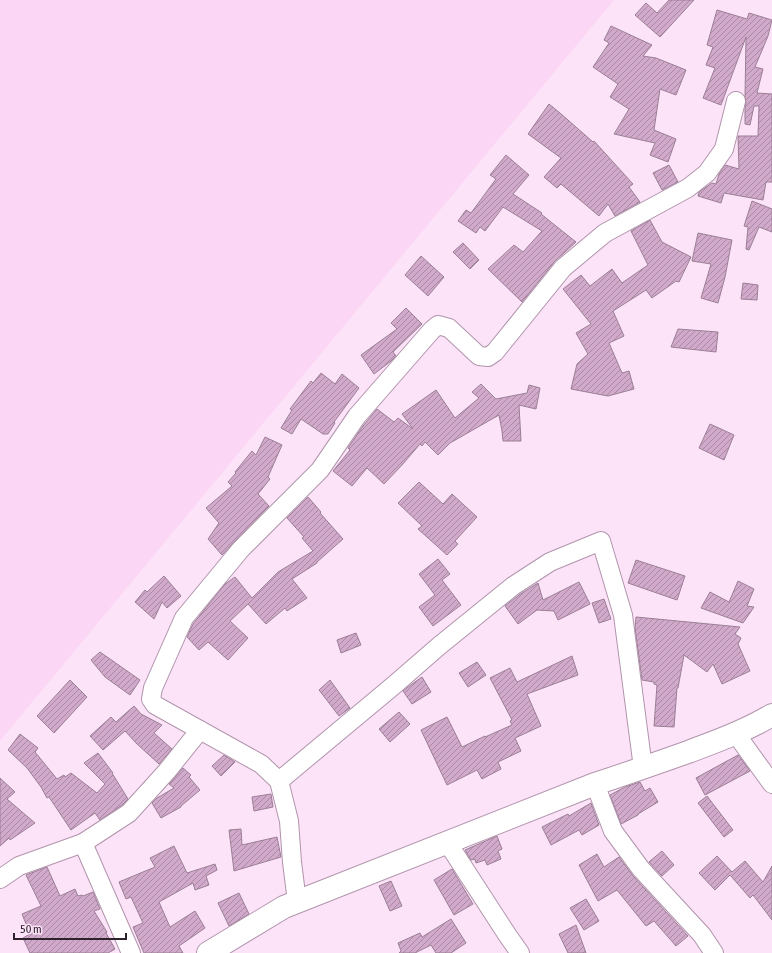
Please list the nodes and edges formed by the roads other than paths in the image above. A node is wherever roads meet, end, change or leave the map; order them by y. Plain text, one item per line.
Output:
1 (736, 101) dead end
2 (772, 715) edge
3 (200, 730) junction
4 (736, 734) junction
5 (643, 768) junction
6 (279, 781) junction
7 (595, 784) junction
8 (772, 784) edge
9 (447, 842) junction
10 (83, 843) junction
11 (0, 879) edge
12 (297, 902) junction
13 (131, 953) edge
14 (208, 953) edge
15 (520, 953) edge
16 (714, 953) edge

1 - 3 street
2 - 4 main road
3 - 6 street
3 - 10 street
4 - 5 main road
4 - 8 street
5 - 6 street
5 - 7 main road
6 - 12 street
7 - 9 main road
7 - 16 street
9 - 12 main road
9 - 15 street
10 - 11 street
10 - 13 street
12 - 14 main road

